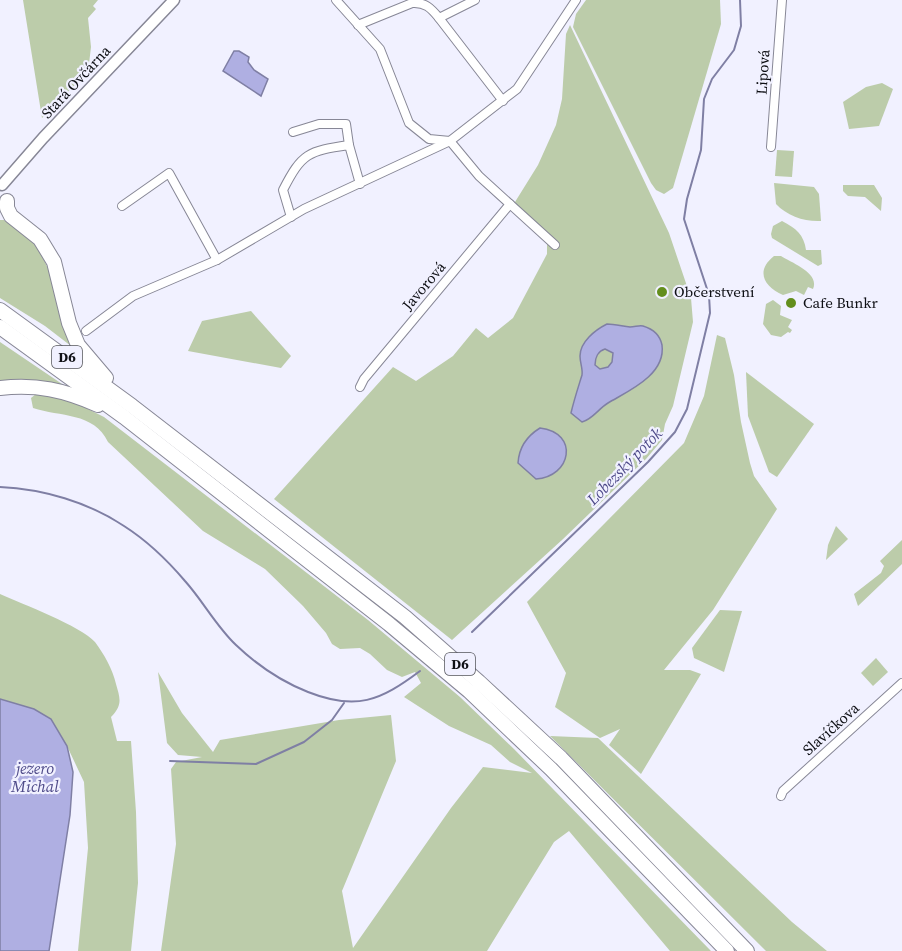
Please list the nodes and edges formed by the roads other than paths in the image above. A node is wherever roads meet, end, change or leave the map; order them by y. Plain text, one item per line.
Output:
1 (174, 0) edge
2 (336, 0) edge
3 (475, 0) edge
4 (576, 0) edge
5 (782, 0) edge
6 (439, 18) junction
7 (358, 25) junction
8 (503, 101) junction
9 (293, 132) dead end
10 (450, 141) junction
11 (349, 145) junction
12 (771, 147) dead end
13 (360, 184) junction
14 (1, 185) edge
15 (510, 204) junction
16 (3, 206) edge
17 (122, 206) dead end
18 (291, 217) junction
19 (555, 245) dead end
20 (217, 260) junction
21 (0, 310) edge
22 (0, 327) edge
23 (86, 331) dead end
24 (360, 387) dead end
25 (0, 388) edge
26 (128, 412) junction
27 (902, 683) edge
28 (781, 796) dead end
29 (727, 951) edge
30 (747, 951) edge

1 - 14 main road, Stará Ovčárna
2 - 7 street
3 - 6 street
4 - 8 street
5 - 12 street, Lipová
6 - 7 street
6 - 8 street
7 - 10 street
8 - 10 street
9 - 11 street
10 - 13 street
10 - 15 street
11 - 13 street
11 - 18 street
13 - 18 street
14 - 16 main road, Stará Ovčárna
15 - 19 street
15 - 24 street, Javorová
16 - 26 highway
17 - 20 street
18 - 20 street
20 - 23 street
21 - 26 highway, D6
22 - 26 highway, D6
25 - 26 highway
26 - 29 highway, D6
26 - 30 highway, D6
27 - 28 street, Slavíčkova

